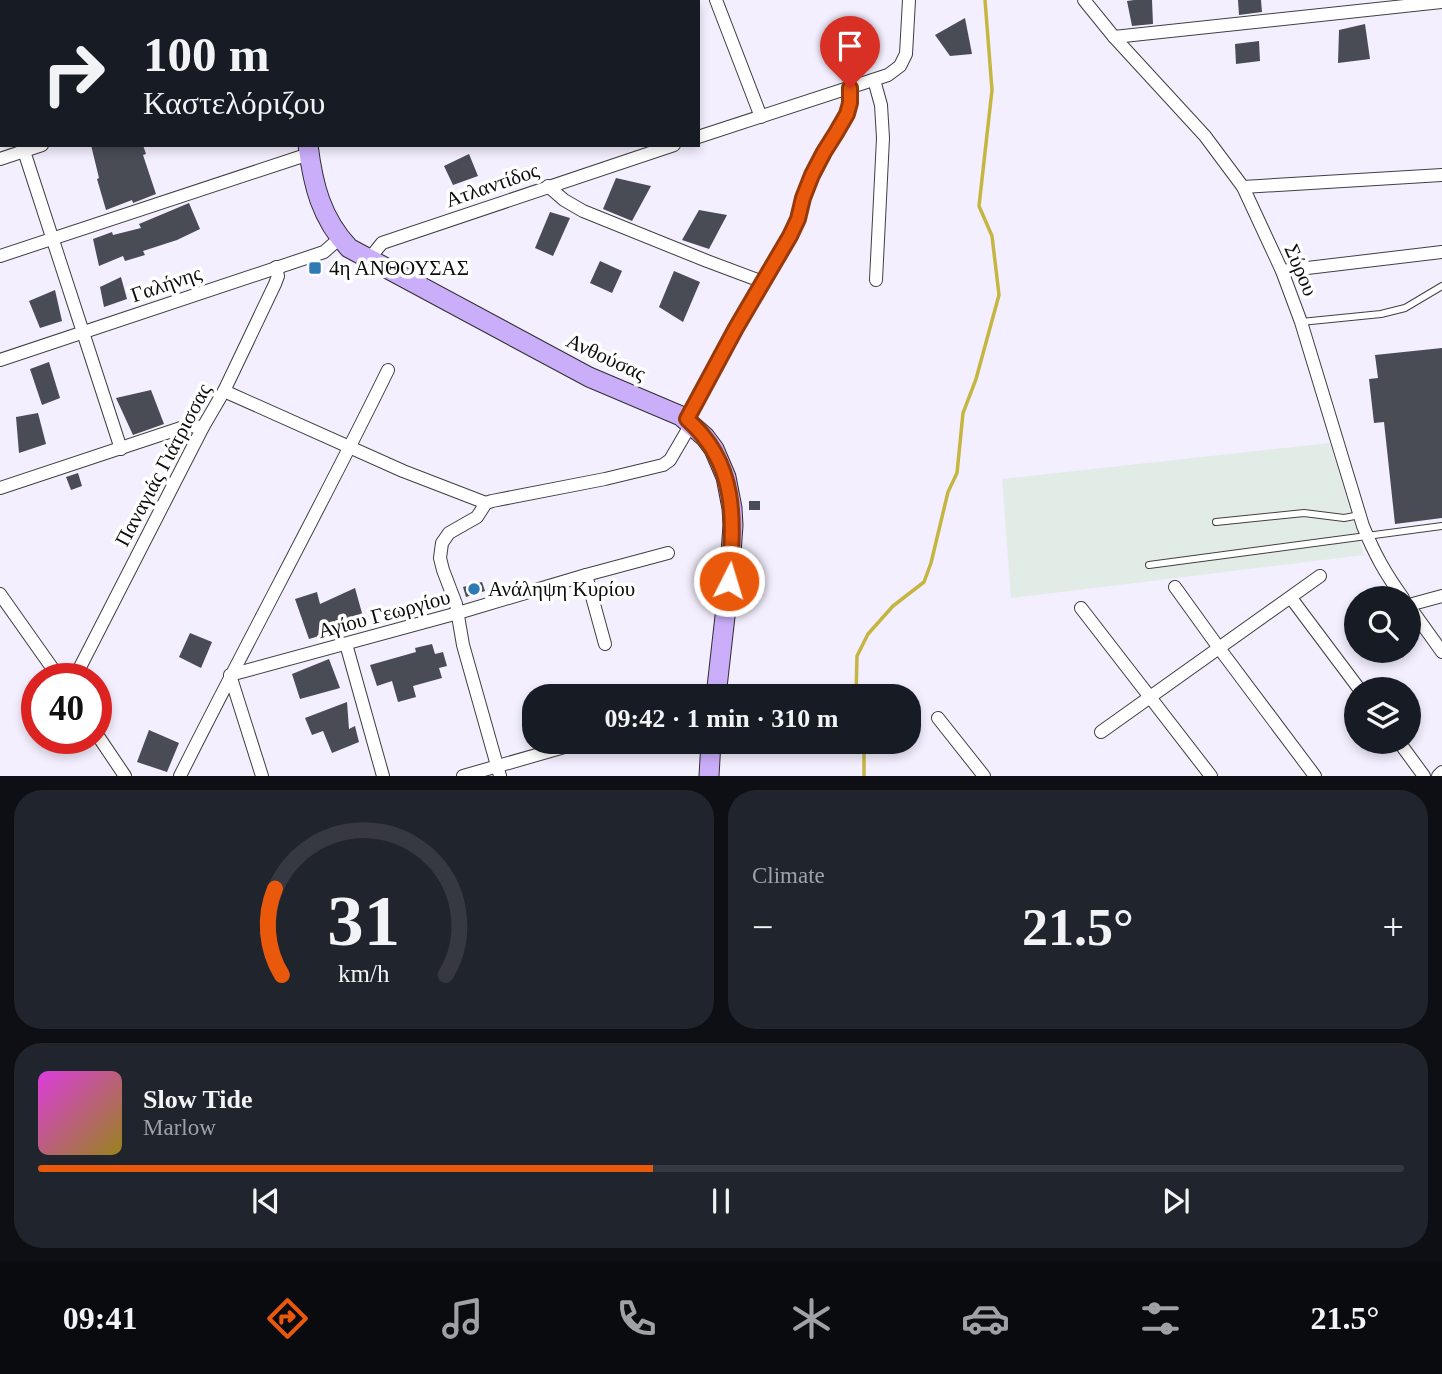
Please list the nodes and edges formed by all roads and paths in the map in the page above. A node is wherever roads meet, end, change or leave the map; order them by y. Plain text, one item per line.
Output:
1 (716, 0) edge
2 (909, 0) edge
3 (1084, 0) edge
4 (1442, 2) edge
5 (1114, 37) junction
6 (874, 80) junction
7 (850, 88) junction
8 (761, 117) junction
9 (700, 136) edge
10 (666, 147) edge
11 (23, 148) edge
12 (309, 149) edge
13 (0, 159) edge
14 (1442, 175) edge
15 (548, 186) junction
16 (1243, 187) junction
17 (340, 238) junction
18 (53, 239) junction
19 (1442, 252) edge
20 (0, 256) edge
21 (369, 259) junction
22 (276, 267) junction
23 (1282, 271) junction
24 (876, 280) dead end
25 (763, 282) junction
26 (1442, 286) edge
27 (1301, 322) junction
28 (83, 332) junction
29 (0, 360) edge
30 (388, 370) dead end
31 (224, 391) junction
32 (689, 421) junction
33 (203, 428) junction
34 (351, 447) junction
35 (121, 449) junction
36 (0, 488) edge
37 (486, 503) junction
38 (1360, 515) junction
39 (1216, 522) dead end
40 (1442, 526) edge
41 (1367, 535) junction
42 (668, 553) dead end
43 (1149, 565) dead end
44 (586, 575) junction
45 (1320, 576) dead end
46 (1175, 586) dead end
47 (1395, 586) edge
48 (0, 594) edge
49 (1442, 596) edge
50 (1291, 597) junction
51 (1421, 602) edge
52 (1082, 608) dead end
53 (458, 614) junction
54 (1421, 623) edge
55 (346, 644) junction
56 (605, 644) dead end
57 (1219, 648) junction
58 (1442, 652) edge
59 (49, 663) edge
60 (82, 663) edge
61 (230, 675) junction
62 (1350, 677) edge
63 (717, 684) edge
64 (1150, 697) junction
65 (938, 718) dead end
66 (1101, 732) dead end
67 (110, 754) edge
68 (548, 754) edge
69 (710, 754) edge
70 (1408, 754) edge
71 (499, 771) edge
72 (1442, 772) edge
73 (125, 775) edge
74 (180, 775) edge
75 (261, 775) edge
76 (383, 775) edge
77 (463, 775) edge
78 (709, 775) edge
79 (984, 775) edge
80 (1211, 775) edge
81 (1315, 775) edge
82 (1424, 775) edge
83 (1438, 775) edge

1 - 8 street
2 - 6 street
3 - 5 street, Σύρου
4 - 5 street
5 - 16 street, Σύρου
6 - 7 street
6 - 24 street
7 - 8 street
7 - 25 street
8 - 9 street
10 - 15 street, Ατλαντίδος
11 - 13 street
11 - 18 street
12 - 17 street, Ανθούσας
12 - 18 street
14 - 16 street
15 - 21 street, Ατλαντίδος
15 - 25 street
16 - 23 street, Σύρου
17 - 21 street, Ανθούσας
17 - 22 street, Γαλήνης
18 - 20 street
18 - 28 street
19 - 23 street
21 - 32 street, Ανθούσας
22 - 28 street, Γαλήνης
22 - 31 street, Παναγιάς Γιάτρισσας
23 - 27 street, Σύρου
25 - 32 street
26 - 27 lane
27 - 38 street, Σύρου
28 - 29 street, Γαλήνης
28 - 35 street
30 - 34 street
31 - 33 street, Παναγιάς Γιάτρισσας
31 - 34 street
32 - 37 street
32 - 63 street, Ανθούσας
33 - 35 street
33 - 60 street, Παναγιάς Γιάτρισσας
34 - 37 street
34 - 61 street
35 - 36 street
37 - 53 street
38 - 39 lane
38 - 41 street, Σύρου
40 - 41 lane
41 - 43 lane
41 - 47 street, Σύρου
42 - 44 street, Αγίου Γεωργίου
44 - 53 street, Αγίου Γεωργίου
44 - 56 street
45 - 50 street
46 - 57 street
48 - 59 street
49 - 51 street
50 - 57 street
50 - 62 street
52 - 64 street
53 - 55 street, Αγίου Γεωργίου
53 - 71 street
54 - 58 street
55 - 61 street, Αγίου Γεωργίου
55 - 76 street
57 - 64 street
57 - 81 street
61 - 74 street
61 - 75 street
64 - 66 street
64 - 80 street
65 - 79 street
67 - 73 street
68 - 71 street
69 - 78 street
70 - 82 street
71 - 77 street
72 - 83 street

